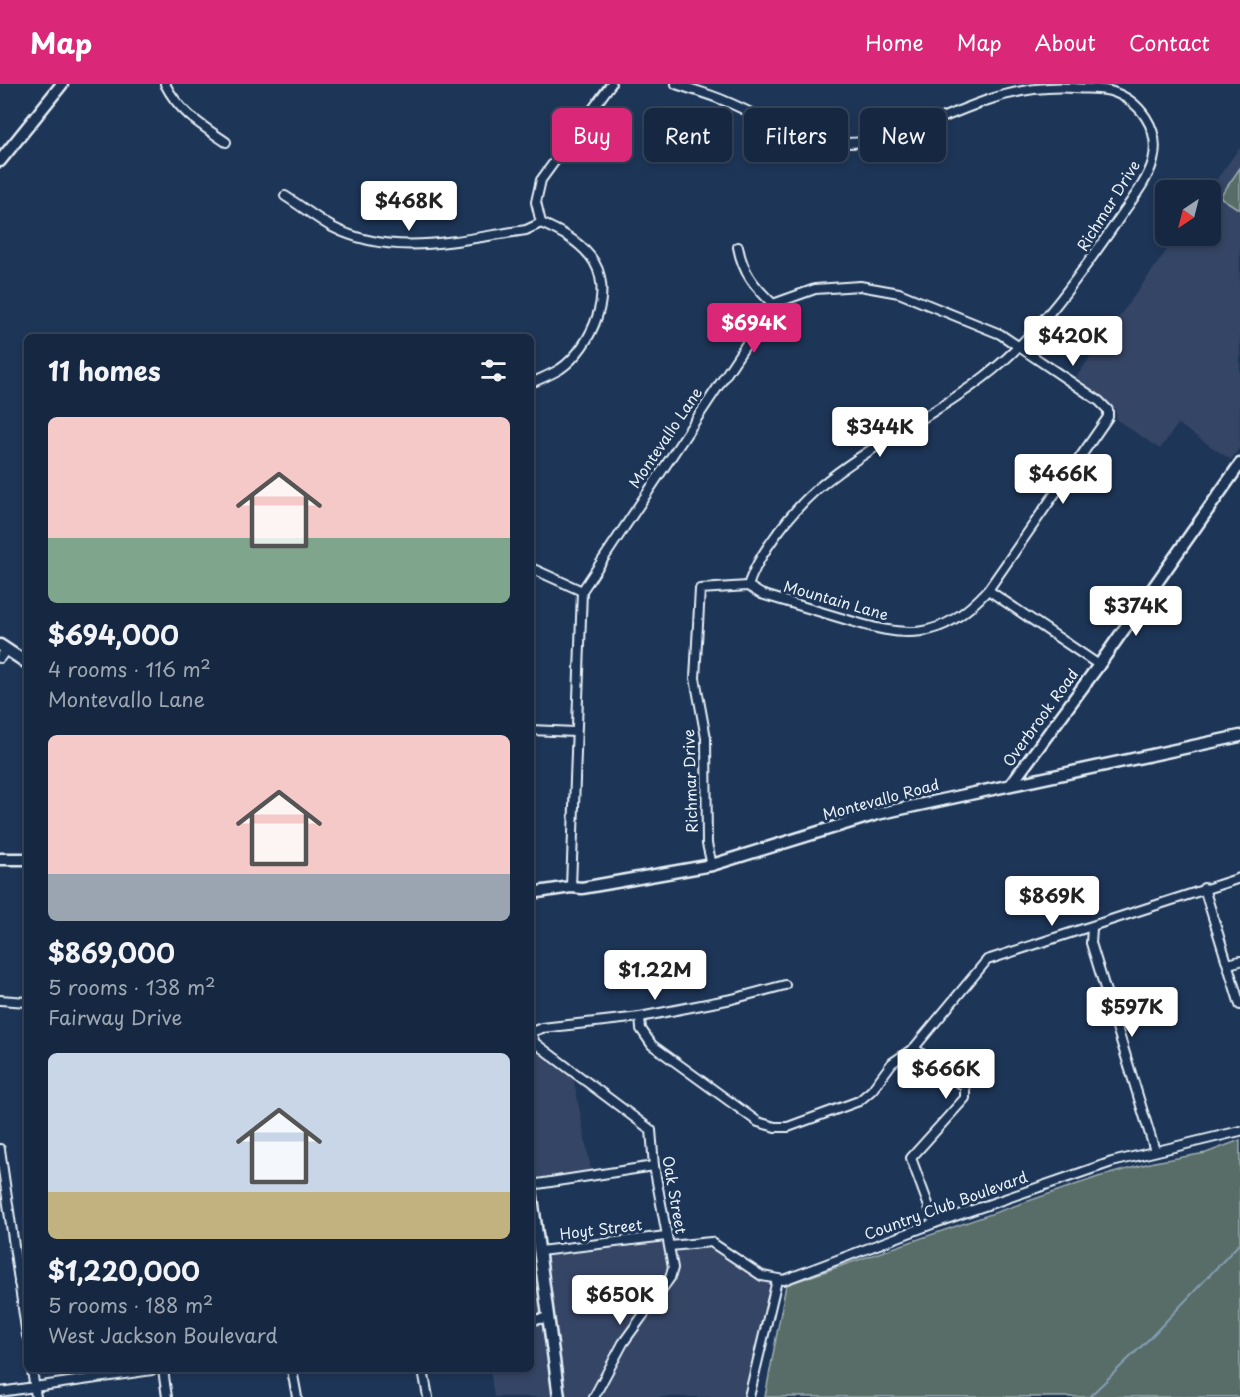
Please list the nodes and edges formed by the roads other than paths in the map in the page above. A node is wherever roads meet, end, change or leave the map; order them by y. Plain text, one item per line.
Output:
1 (62, 84) edge
2 (165, 84) edge
3 (611, 84) edge
4 (676, 84) edge
5 (226, 142) dead end
6 (0, 161) edge
7 (285, 196) dead end
8 (541, 223) junction
9 (738, 247) dead end
10 (773, 304) junction
11 (1018, 345) junction
12 (534, 382) edge
13 (1238, 470) edge
14 (534, 569) edge
15 (748, 586) junction
16 (700, 589) joint
17 (988, 590) junction
18 (582, 591) junction
19 (2, 651) edge
20 (24, 662) edge
21 (1099, 665) junction
22 (534, 730) edge
23 (575, 732) junction
24 (1240, 736) edge
25 (1012, 783) junction
26 (0, 858) edge
27 (24, 859) edge
28 (712, 865) junction
29 (1240, 878) edge
30 (571, 886) junction
31 (1204, 888) junction
32 (534, 892) edge
33 (1092, 928) junction
34 (1240, 961) edge
35 (1228, 964) junction
36 (785, 985) dead end
37 (0, 1000) edge
38 (24, 1002) edge
39 (1240, 1005) edge
40 (640, 1017) junction
41 (534, 1032) edge
42 (534, 1040) edge
43 (914, 1048) junction
44 (1240, 1131) edge
45 (0, 1149) edge
46 (1155, 1152) junction
47 (654, 1166) junction
48 (534, 1186) edge
49 (534, 1208) edge
50 (935, 1223) junction
51 (666, 1236) junction
52 (670, 1246) junction
53 (540, 1251) junction
54 (24, 1275) edge
55 (777, 1280) junction
56 (19, 1282) junction
57 (24, 1316) edge
58 (549, 1318) junction
59 (534, 1320) edge
60 (32, 1372) edge
61 (138, 1372) edge
62 (163, 1372) edge
63 (292, 1372) edge
64 (423, 1372) edge
65 (35, 1387) junction
66 (0, 1392) edge
67 (36, 1397) edge
68 (167, 1397) edge
69 (297, 1397) edge
70 (428, 1397) edge
71 (559, 1397) edge
72 (594, 1397) edge
73 (749, 1397) edge

1 - 6 main road
2 - 5 street
3 - 8 street
4 - 11 street, Richmar Drive
7 - 8 street
8 - 12 street
9 - 10 street
10 - 11 street
10 - 18 street, Montevallo Lane
11 - 15 street, Richmar Drive
11 - 17 street, Mountain Lane
13 - 21 main road, Overbrook Road
14 - 18 street
15 - 16 street, Mountain Lane
15 - 17 street, Mountain Lane
16 - 28 street, Richmar Drive
17 - 21 street
18 - 23 street
19 - 20 main road
21 - 25 main road, Overbrook Road
22 - 23 street
23 - 30 street
24 - 25 main road, Montevallo Road
25 - 28 main road, Montevallo Road
26 - 27 main road
28 - 30 main road, Montevallo Road
29 - 31 street
30 - 32 main road, Montevallo Road
31 - 33 street
31 - 35 street
33 - 43 street
33 - 46 street
34 - 35 street
35 - 39 street
36 - 40 street
37 - 38 street
40 - 41 street
40 - 43 street
42 - 47 street, Oak Street
43 - 50 street
44 - 46 street, Country Club Boulevard
45 - 56 street
46 - 50 street, Country Club Boulevard
47 - 48 street
47 - 51 street, Oak Street
49 - 53 main road
50 - 55 street, Country Club Boulevard
51 - 52 street, Oak Street
51 - 53 street, Hoyt Street
52 - 55 street
52 - 72 street, Oak Street
53 - 58 main road
54 - 56 street
55 - 73 street
56 - 57 street
58 - 59 street
58 - 71 main road
60 - 65 street
61 - 65 street
62 - 68 street
63 - 69 street
64 - 70 street
65 - 66 street
65 - 67 street

